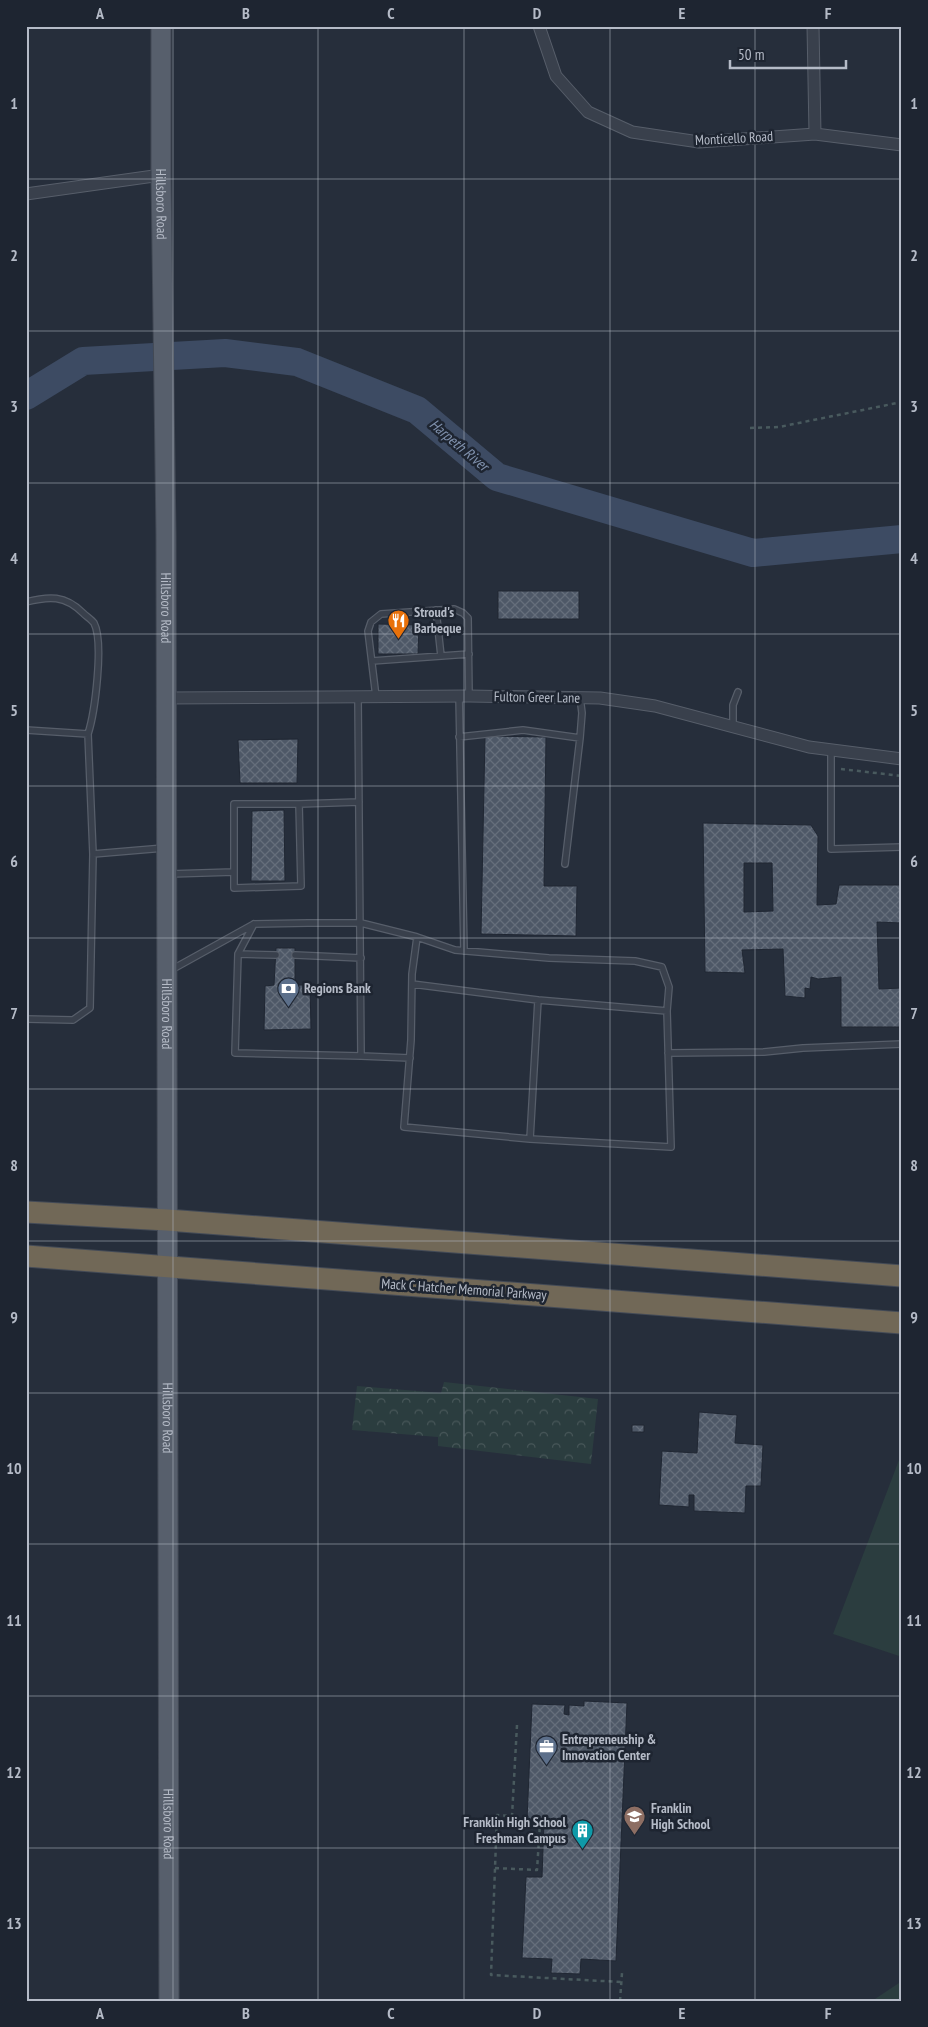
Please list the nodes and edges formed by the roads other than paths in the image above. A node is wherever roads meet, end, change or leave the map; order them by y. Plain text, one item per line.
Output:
1 (161, 26) edge
2 (539, 26) edge
3 (813, 26) edge
4 (815, 134) junction
5 (902, 145) edge
6 (161, 175) junction
7 (26, 194) edge
8 (26, 602) edge
9 (436, 610) junction
10 (469, 654) junction
11 (441, 656) junction
12 (372, 661) junction
13 (738, 692) dead end
14 (464, 696) junction
15 (376, 697) junction
16 (580, 697) junction
17 (166, 698) junction
18 (358, 698) junction
19 (733, 727) junction
20 (26, 730) edge
21 (88, 734) junction
22 (459, 737) junction
23 (580, 738) junction
24 (831, 750) junction
25 (902, 759) edge
26 (359, 802) junction
27 (299, 804) junction
28 (902, 846) edge
29 (166, 848) junction
30 (93, 854) junction
31 (565, 864) dead end
32 (234, 872) junction
33 (166, 874) junction
34 (361, 923) junction
35 (254, 924) junction
36 (417, 937) junction
37 (464, 951) junction
38 (238, 954) junction
39 (276, 955) dead end
40 (295, 955) dead end
41 (361, 958) junction
42 (167, 972) junction
43 (412, 984) junction
44 (538, 1000) junction
45 (667, 1010) junction
46 (26, 1019) edge
47 (902, 1044) edge
48 (668, 1053) junction
49 (361, 1056) junction
50 (410, 1058) junction
51 (530, 1139) junction
52 (26, 1212) edge
53 (167, 1220) junction
54 (26, 1256) edge
55 (168, 1266) junction
56 (902, 1276) edge
57 (902, 1323) edge
58 (169, 2001) edge

1 - 6 main road, Hillsboro Road
2 - 4 street, Monticello Road
3 - 4 street
4 - 5 street, Monticello Road
6 - 7 street
6 - 17 main road, Hillsboro Road
8 - 21 lane
9 - 10 lane
9 - 11 lane
9 - 12 lane
10 - 11 lane
10 - 14 lane
11 - 12 lane
12 - 15 lane
13 - 19 lane
14 - 15 street, Fulton Greer Lane
14 - 16 street, Fulton Greer Lane
14 - 22 lane
15 - 18 street, Fulton Greer Lane
16 - 19 street, Fulton Greer Lane
16 - 23 lane
17 - 18 street, Fulton Greer Lane
17 - 29 main road, Hillsboro Road
18 - 26 lane
19 - 24 street, Fulton Greer Lane
20 - 21 lane
21 - 30 lane
22 - 23 lane
22 - 37 lane
23 - 31 lane
24 - 25 street, Fulton Greer Lane
24 - 28 lane
26 - 27 lane
26 - 34 lane
27 - 32 lane
27 - 32 lane
29 - 30 lane
29 - 33 main road, Hillsboro Road
30 - 46 lane
32 - 33 lane
33 - 42 main road, Hillsboro Road
34 - 35 lane
34 - 36 lane
34 - 41 lane
35 - 38 lane
35 - 42 lane
36 - 37 lane
36 - 43 lane
37 - 45 lane
38 - 39 lane
38 - 49 lane
40 - 41 lane
41 - 49 lane
42 - 53 main road, Hillsboro Road
43 - 44 lane
43 - 50 lane
44 - 45 lane
44 - 51 lane
45 - 48 lane
47 - 48 lane
48 - 51 lane
49 - 50 lane
50 - 51 lane
52 - 53 highway
53 - 55 main road, Hillsboro Road
53 - 56 highway
54 - 55 highway, Mack C Hatcher Memorial Parkway
55 - 57 highway, Mack C Hatcher Memorial Parkway
55 - 58 main road, Hillsboro Road

